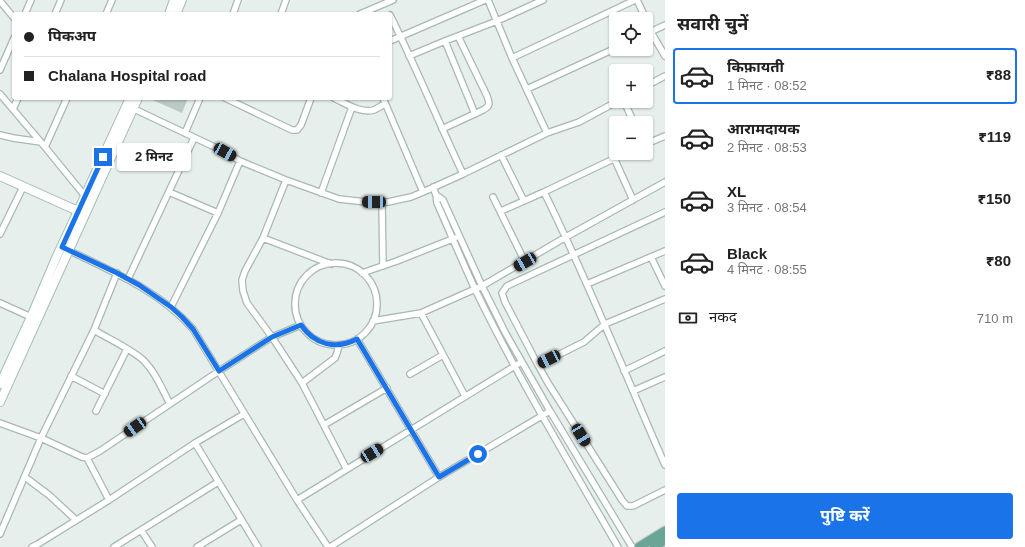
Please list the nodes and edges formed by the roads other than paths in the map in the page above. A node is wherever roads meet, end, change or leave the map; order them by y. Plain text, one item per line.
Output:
1 (31, 0) edge
2 (61, 0) edge
3 (112, 0) edge
4 (174, 0) edge
5 (182, 0) edge
6 (238, 0) edge
7 (286, 0) edge
8 (393, 0) edge
9 (486, 0) edge
10 (543, 0) edge
11 (636, 0) edge
12 (0, 1) edge
13 (384, 4) junction
14 (26, 12) edge
15 (56, 12) edge
16 (107, 12) edge
17 (170, 12) edge
18 (177, 12) edge
19 (234, 12) edge
20 (282, 12) edge
21 (365, 12) edge
22 (388, 12) edge
23 (642, 12) edge
24 (12, 16) edge
25 (392, 19) edge
26 (497, 21) junction
27 (665, 25) edge
28 (653, 31) edge
29 (458, 36) junction
30 (401, 37) junction
31 (653, 39) edge
32 (392, 41) edge
33 (445, 41) junction
34 (12, 43) edge
35 (609, 51) edge
36 (409, 56) junction
37 (665, 56) edge
38 (512, 58) junction
39 (0, 70) edge
40 (665, 76) edge
41 (653, 82) edge
42 (526, 89) junction
43 (0, 94) edge
44 (17, 100) edge
45 (66, 100) edge
46 (199, 100) edge
47 (229, 100) edge
48 (310, 100) edge
49 (338, 100) edge
50 (384, 101) edge
51 (130, 104) edge
52 (609, 106) edge
53 (352, 107) junction
54 (13, 109) junction
55 (475, 114) junction
56 (442, 129) junction
57 (185, 133) junction
58 (547, 133) junction
59 (0, 135) edge
60 (665, 136) edge
61 (194, 138) junction
62 (653, 141) edge
63 (43, 145) junction
64 (501, 155) junction
65 (610, 160) edge
66 (615, 160) edge
67 (240, 161) junction
68 (463, 174) junction
69 (0, 176) edge
70 (286, 180) junction
71 (665, 182) edge
72 (23, 187) junction
73 (433, 187) junction
74 (169, 192) junction
75 (423, 192) junction
76 (544, 192) junction
77 (321, 193) junction
78 (436, 195) junction
79 (85, 196) junction
80 (493, 197) dead end
81 (633, 200) junction
82 (524, 201) junction
83 (382, 202) junction
84 (501, 211) junction
85 (78, 212) junction
86 (665, 212) edge
87 (218, 213) junction
88 (0, 234) edge
89 (459, 236) junction
90 (566, 237) junction
91 (263, 238) junction
92 (453, 239) junction
93 (66, 249) junction
94 (665, 251) edge
95 (574, 254) junction
96 (651, 257) junction
97 (525, 262) junction
98 (331, 264) junction
99 (383, 266) junction
100 (117, 273) junction
101 (362, 273) junction
102 (128, 279) junction
103 (586, 284) junction
104 (482, 286) junction
105 (665, 286) edge
106 (475, 289) junction
107 (665, 299) edge
108 (0, 303) edge
109 (171, 307) junction
110 (421, 312) junction
111 (31, 317) junction
112 (373, 321) junction
113 (605, 324) junction
114 (301, 325) junction
115 (94, 330) junction
116 (272, 337) junction
117 (357, 339) junction
118 (339, 345) junction
119 (127, 349) junction
120 (665, 351) edge
121 (443, 355) junction
122 (522, 362) junction
123 (538, 364) junction
124 (515, 366) junction
125 (219, 371) junction
126 (624, 371) junction
127 (410, 374) dead end
128 (71, 376) junction
129 (665, 377) edge
130 (302, 383) junction
131 (0, 384) edge
132 (387, 388) junction
133 (632, 391) junction
134 (105, 394) junction
135 (465, 396) junction
136 (0, 402) edge
137 (170, 404) junction
138 (96, 411) dead end
139 (550, 411) junction
140 (244, 414) junction
141 (542, 416) junction
142 (0, 423) edge
143 (324, 425) junction
144 (412, 430) junction
145 (41, 438) junction
146 (195, 443) junction
147 (87, 458) junction
148 (664, 462) edge
149 (346, 468) junction
150 (25, 477) junction
151 (439, 477) junction
152 (218, 482) junction
153 (665, 490) edge
154 (109, 500) junction
155 (297, 500) junction
156 (76, 520) junction
157 (241, 520) junction
158 (141, 530) junction
159 (665, 531) edge
160 (0, 534) edge
161 (665, 540) edge
162 (38, 546) edge
163 (32, 547) edge
164 (114, 547) edge
165 (152, 547) edge
166 (196, 547) edge
167 (258, 547) edge
168 (329, 547) edge
169 (618, 547) edge
170 (632, 547) edge
171 (639, 547) edge
172 (654, 547) edge

1 - 14 street
2 - 15 street
3 - 16 street
4 - 17 street
5 - 18 street
6 - 19 street
7 - 20 street
8 - 13 street
9 - 26 street
9 - 30 street
10 - 26 street
11 - 23 street
11 - 38 street
12 - 24 street
13 - 21 street
13 - 22 street
25 - 30 street
26 - 29 street
26 - 38 street
27 - 28 street
29 - 33 street
29 - 55 street
30 - 32 street
30 - 36 street
31 - 37 street
33 - 36 street
33 - 55 street
34 - 39 street
35 - 42 street
36 - 56 street
38 - 42 street
40 - 41 street
42 - 58 street
43 - 54 street
44 - 54 street
45 - 63 street
46 - 57 street
47 - 48 street
49 - 53 street
50 - 53 street
50 - 75 street
51 - 57 street
51 - 79 street
51 - 93 street
52 - 58 street
53 - 77 street
54 - 63 street
55 - 56 street
56 - 68 street
57 - 61 street
58 - 64 street
59 - 63 street
60 - 62 street
61 - 67 street
61 - 74 street
63 - 79 street
64 - 68 street
64 - 82 street
65 - 76 street
66 - 81 street
67 - 70 street
67 - 87 street
68 - 73 street
69 - 72 street
70 - 77 street
70 - 91 street
71 - 81 street
72 - 85 street
72 - 88 street
73 - 75 street
73 - 78 street
74 - 87 street
74 - 102 street
75 - 83 street
76 - 82 street
76 - 90 street
77 - 83 street
78 - 89 street
78 - 92 street
79 - 85 street
80 - 84 street
81 - 90 street
82 - 84 street
83 - 99 street
84 - 97 street
85 - 93 street
86 - 95 street
87 - 109 street
89 - 92 street
89 - 104 street
90 - 95 street
90 - 97 street
91 - 98 street
91 - 116 street
92 - 99 street
92 - 106 street
93 - 100 street
93 - 111 street
93 - 136 street
94 - 96 street
95 - 103 street
95 - 123 street
96 - 103 street
96 - 105 street
97 - 104 street
98 - 101 street
98 - 114 street
99 - 101 street
100 - 102 street
100 - 115 street
101 - 112 street
102 - 109 street
103 - 113 street
104 - 106 street
104 - 122 street
106 - 110 street
106 - 124 street
107 - 113 street
108 - 111 street
109 - 125 street
110 - 112 street
110 - 121 street
111 - 131 street
112 - 117 street
113 - 123 street
113 - 126 street
114 - 116 street
114 - 118 street
115 - 119 street
115 - 128 street
116 - 125 street
116 - 130 street
117 - 118 street
117 - 132 street
118 - 130 street
119 - 134 street
119 - 137 street
120 - 126 street
121 - 127 street
121 - 135 street
122 - 124 street
122 - 139 street
123 - 153 street
124 - 135 street
124 - 141 street
125 - 137 street
125 - 140 street
126 - 133 street
128 - 134 street
128 - 145 street
129 - 133 street
130 - 143 street
132 - 143 street
132 - 144 street
133 - 148 street
134 - 138 street
135 - 144 street
137 - 147 street
139 - 141 street
139 - 170 street
140 - 146 street
140 - 155 street
141 - 151 street
141 - 169 street
142 - 145 street
143 - 149 street
144 - 149 street
144 - 151 street
145 - 147 street
145 - 150 street
146 - 152 street
146 - 154 street
147 - 154 street
149 - 155 street
150 - 156 street
150 - 160 street
151 - 168 street
152 - 157 street
152 - 158 street
154 - 156 street
155 - 168 street
156 - 162 street
157 - 166 street
157 - 167 street
158 - 164 street
158 - 165 street
159 - 171 main road
161 - 172 main road
162 - 163 street

